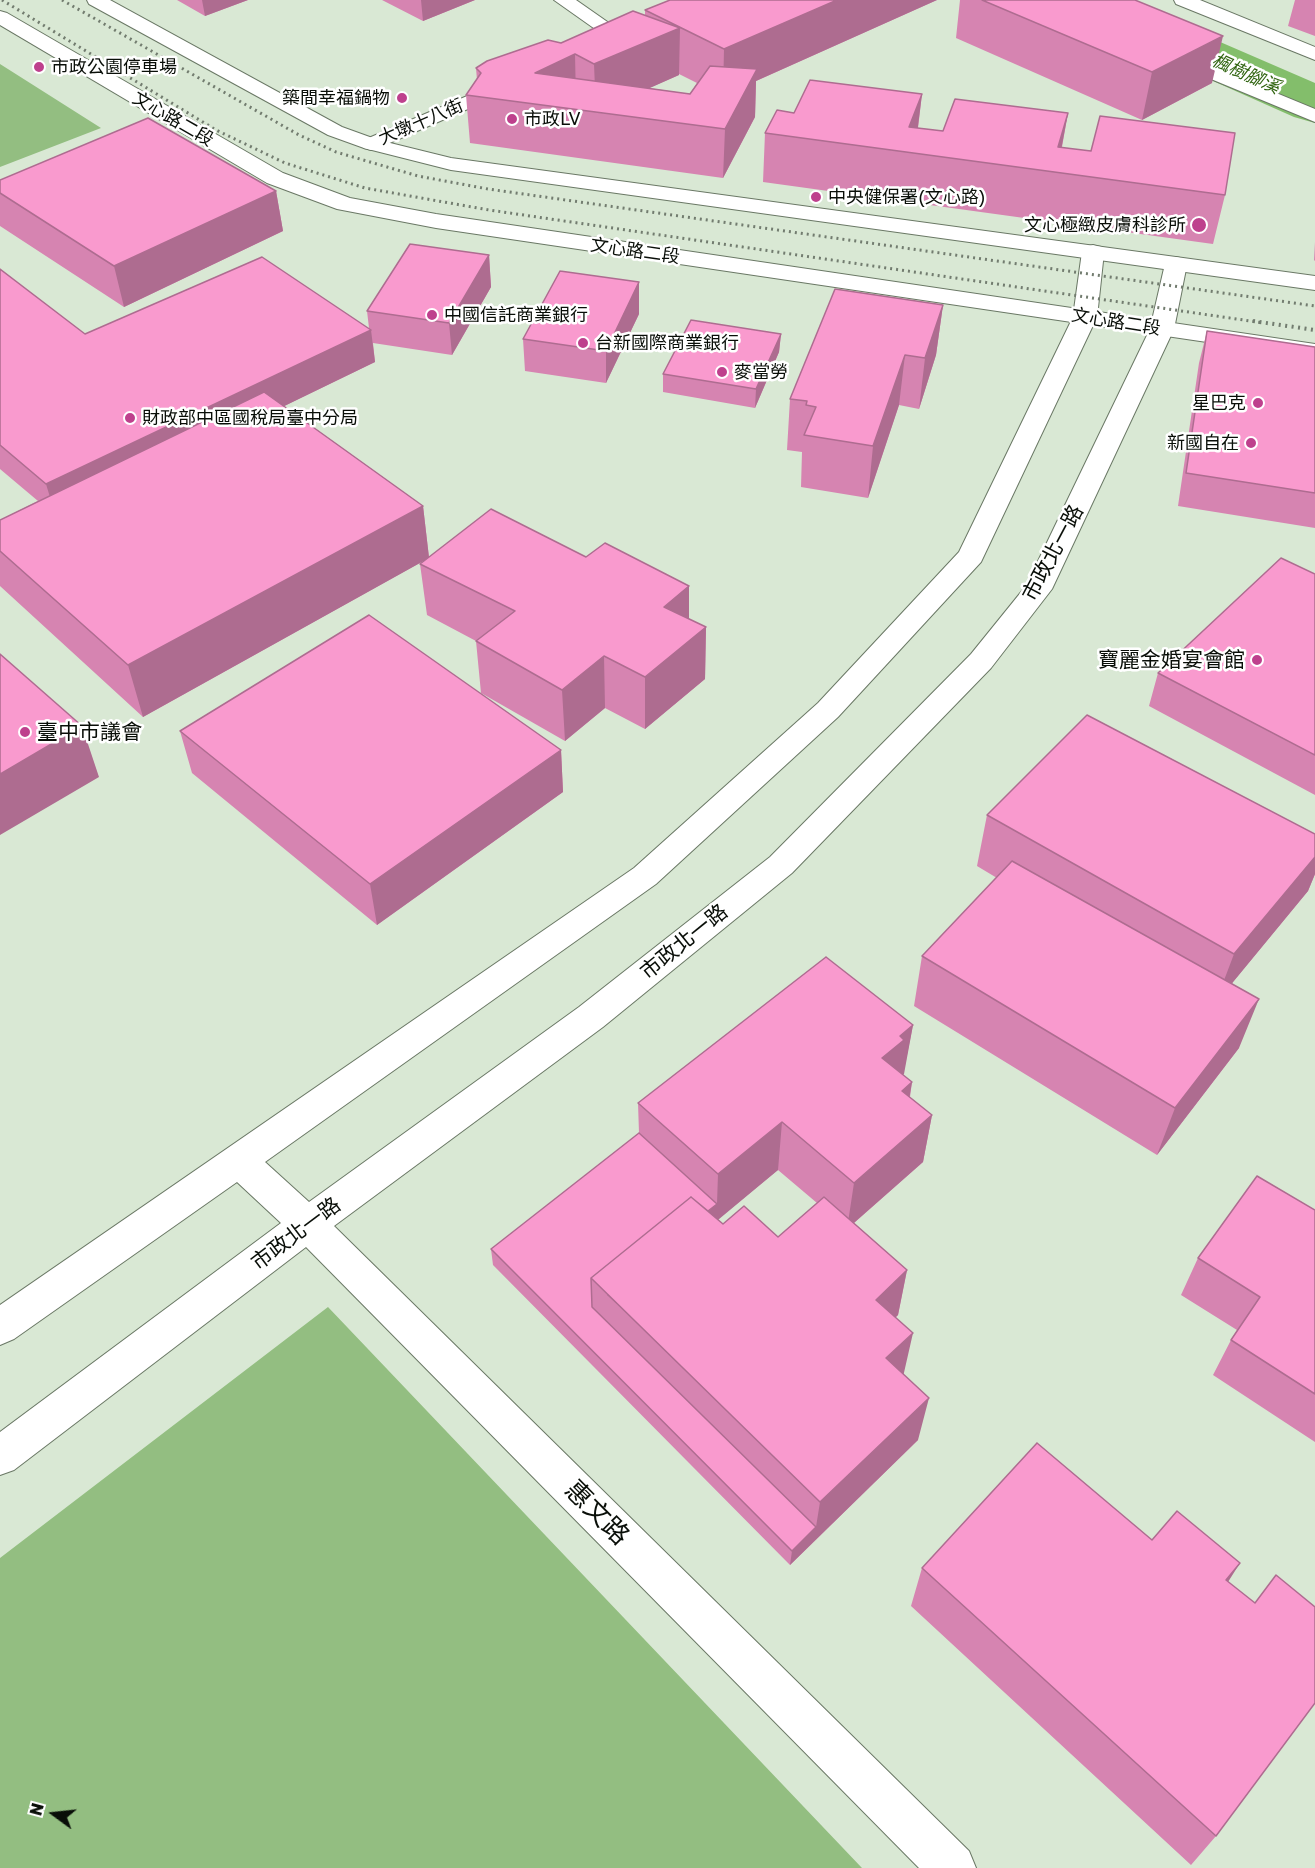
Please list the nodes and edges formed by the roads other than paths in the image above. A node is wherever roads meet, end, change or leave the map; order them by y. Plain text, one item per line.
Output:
1 (96, 0) edge
2 (562, 0) edge
3 (1183, 0) edge
4 (0, 17) edge
5 (640, 28) edge
6 (619, 37) junction
7 (598, 46) edge
8 (1155, 49) edge
9 (1315, 54) edge
10 (522, 79) edge
11 (1315, 116) edge
12 (172, 118) junction
13 (145, 129) edge
14 (371, 144) junction
15 (1093, 252) junction
16 (1176, 264) junction
17 (1315, 283) edge
18 (1085, 317) junction
19 (1162, 329) junction
20 (1315, 351) edge
21 (239, 1161) junction
22 (308, 1224) junction
23 (0, 1327) edge
24 (0, 1456) edge
25 (952, 1868) edge

1 - 14 street
2 - 6 street
3 - 9 street
4 - 12 street, 文心路二段
5 - 6 street
6 - 7 street
8 - 11 street
10 - 14 street, 大墩十八街
12 - 13 street
12 - 18 street, 文心路二段
14 - 15 street
15 - 16 street
15 - 18 street
16 - 17 street
16 - 19 street, 市政北一路
18 - 19 street, 文心路二段
18 - 21 street
19 - 20 street, 文心路二段
19 - 22 street, 市政北一路
21 - 22 street, 惠文路
21 - 23 street
22 - 24 street, 市政北一路
22 - 25 street, 惠文路

